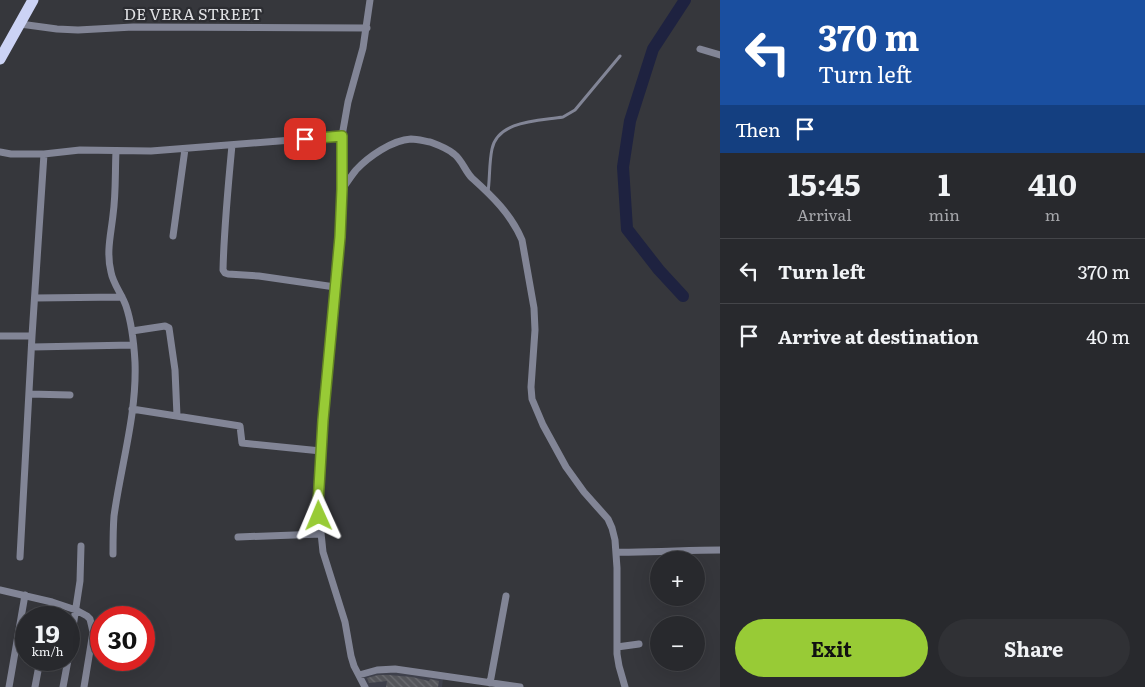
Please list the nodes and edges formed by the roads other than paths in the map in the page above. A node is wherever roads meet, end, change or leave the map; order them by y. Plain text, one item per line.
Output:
1 (33, 0) edge
2 (370, 0) edge
3 (20, 24) junction
4 (366, 28) junction
5 (700, 48) dead end
6 (720, 54) edge
7 (620, 56) dead end
8 (0, 59) edge
9 (342, 136) junction
10 (232, 145) junction
11 (185, 149) junction
12 (116, 150) junction
13 (0, 152) edge
14 (44, 154) junction
15 (342, 189) junction
16 (488, 193) junction
17 (173, 236) dead end
18 (334, 288) junction
19 (122, 297) junction
20 (35, 298) junction
21 (132, 331) junction
22 (0, 336) edge
23 (32, 336) junction
24 (133, 345) junction
25 (32, 347) junction
26 (29, 394) junction
27 (70, 395) dead end
28 (132, 409) junction
29 (176, 416) junction
30 (321, 451) junction
31 (321, 534) junction
32 (238, 537) dead end
33 (81, 546) dead end
34 (720, 550) edge
35 (616, 552) junction
36 (113, 554) dead end
37 (20, 557) dead end
38 (0, 592) edge
39 (24, 596) junction
40 (506, 596) dead end
41 (52, 602) junction
42 (51, 606) edge
43 (64, 606) edge
44 (77, 606) edge
45 (80, 612) edge
46 (639, 644) dead end
47 (617, 647) junction
48 (38, 671) edge
49 (66, 671) edge
50 (359, 675) junction
51 (490, 683) junction
52 (9, 687) edge
53 (35, 687) edge
54 (63, 687) edge
55 (84, 687) edge
56 (365, 687) edge
57 (520, 687) edge
58 (625, 687) edge

1 - 3 main road
2 - 4 street
3 - 4 street, DE VERA STREET
3 - 8 main road
4 - 9 street
5 - 6 street
7 - 16 lane
9 - 10 street
9 - 15 street
10 - 11 street
10 - 18 street
11 - 12 street
11 - 17 street
12 - 14 street
12 - 19 street
13 - 14 street
14 - 20 street
15 - 16 street
15 - 18 street
16 - 35 street
18 - 30 street
19 - 20 street
19 - 21 street
20 - 23 street
21 - 24 street
21 - 29 street
22 - 23 street
23 - 25 street
24 - 25 street
24 - 28 street
25 - 26 street
26 - 27 street
26 - 37 street
28 - 29 street
28 - 36 street
29 - 30 street
30 - 31 street
31 - 32 street
31 - 50 street
33 - 44 street
34 - 35 street
35 - 47 street
38 - 39 street
39 - 41 street
39 - 52 street
40 - 51 street
41 - 42 street
41 - 43 street
45 - 55 street
46 - 47 street
47 - 58 street
48 - 53 street
49 - 54 street
50 - 51 street
50 - 56 street
51 - 57 street

